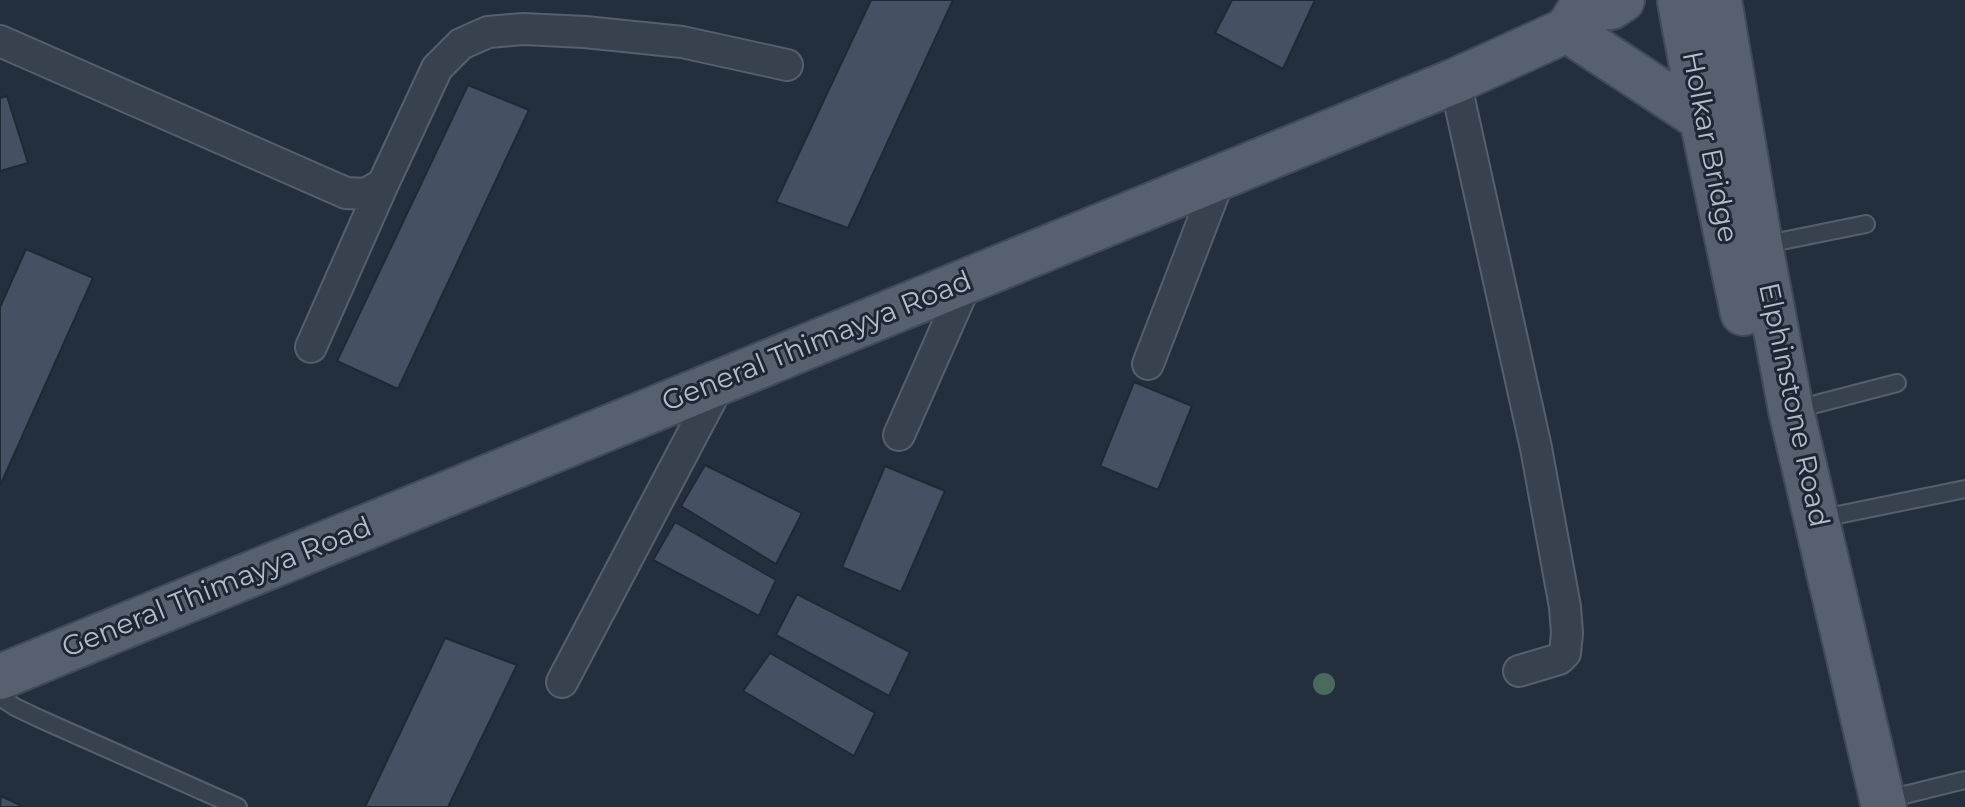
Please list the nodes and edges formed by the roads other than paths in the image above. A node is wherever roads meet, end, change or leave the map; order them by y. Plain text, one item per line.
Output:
1 (1696, 0) edge
2 (1590, 9) edge
3 (0, 41) edge
4 (787, 65) dead end
5 (1455, 81) junction
6 (1702, 119) junction
7 (1220, 177) junction
8 (383, 184) junction
9 (1866, 224) dead end
10 (1760, 245) junction
11 (967, 281) junction
12 (311, 347) dead end
13 (1148, 364) dead end
14 (720, 382) junction
15 (1897, 383) dead end
16 (1791, 410) junction
17 (899, 435) dead end
18 (1965, 489) edge
19 (1817, 519) junction
20 (1519, 671) dead end
21 (0, 677) edge
22 (562, 682) dead end
23 (0, 697) edge
24 (1965, 780) edge
25 (1874, 805) edge
26 (238, 807) edge

1 - 6 main road, Holkar Bridge
1 - 10 main road, Elphinstone Road
2 - 5 main road, General Thimayya Road
2 - 6 main road
3 - 8 street
4 - 8 street
5 - 7 main road, General Thimayya Road
5 - 20 street
6 - 25 main road, Holkar Bridge
7 - 11 main road, General Thimayya Road
7 - 13 street
8 - 12 street
9 - 10 lane
10 - 16 main road, Elphinstone Road
11 - 14 main road, General Thimayya Road
11 - 17 street
14 - 21 main road, General Thimayya Road
14 - 22 street
15 - 16 lane
16 - 19 main road, Elphinstone Road
18 - 19 lane
19 - 25 main road, Elphinstone Road
23 - 26 lane
24 - 25 lane

